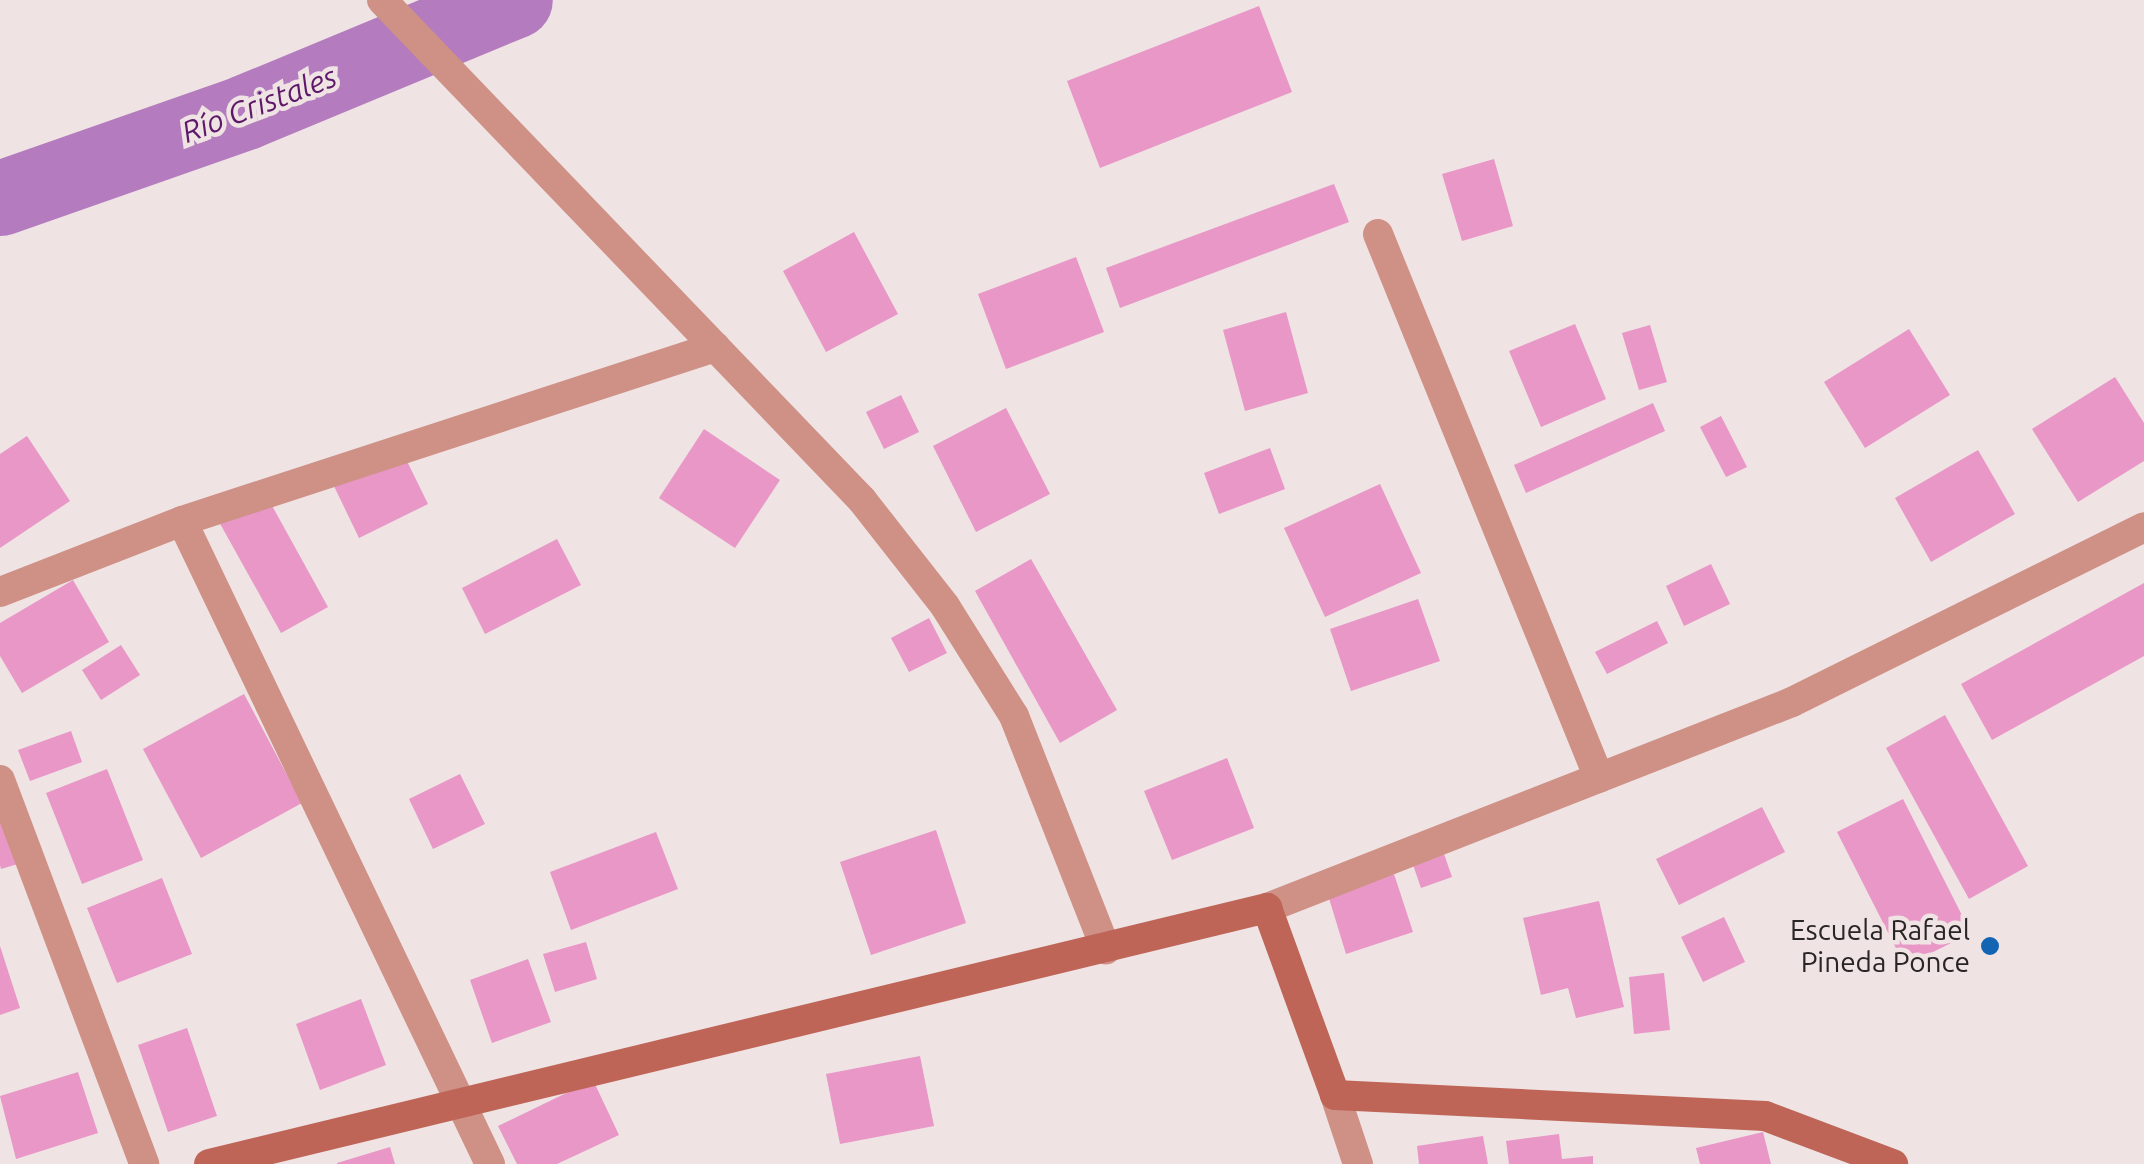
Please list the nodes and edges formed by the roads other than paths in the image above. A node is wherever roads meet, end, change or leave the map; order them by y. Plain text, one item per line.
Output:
1 (382, 0) edge
2 (1378, 234) dead end
3 (715, 347) junction
4 (182, 521) junction
5 (2144, 528) edge
6 (0, 592) edge
7 (1599, 778) junction
8 (0, 780) edge
9 (1267, 908) junction
10 (1106, 949) junction
11 (1335, 1095) junction
12 (466, 1099) junction
13 (144, 1164) edge
14 (209, 1164) edge
15 (490, 1164) edge
16 (1358, 1164) edge
17 (1892, 1164) edge

1 - 3 street
2 - 7 street
3 - 4 street
3 - 10 street
4 - 6 street
4 - 12 street
5 - 7 street
7 - 9 street
8 - 13 street
9 - 10 street
9 - 11 street
10 - 12 street
11 - 16 street
11 - 17 street
12 - 14 street
12 - 15 street

